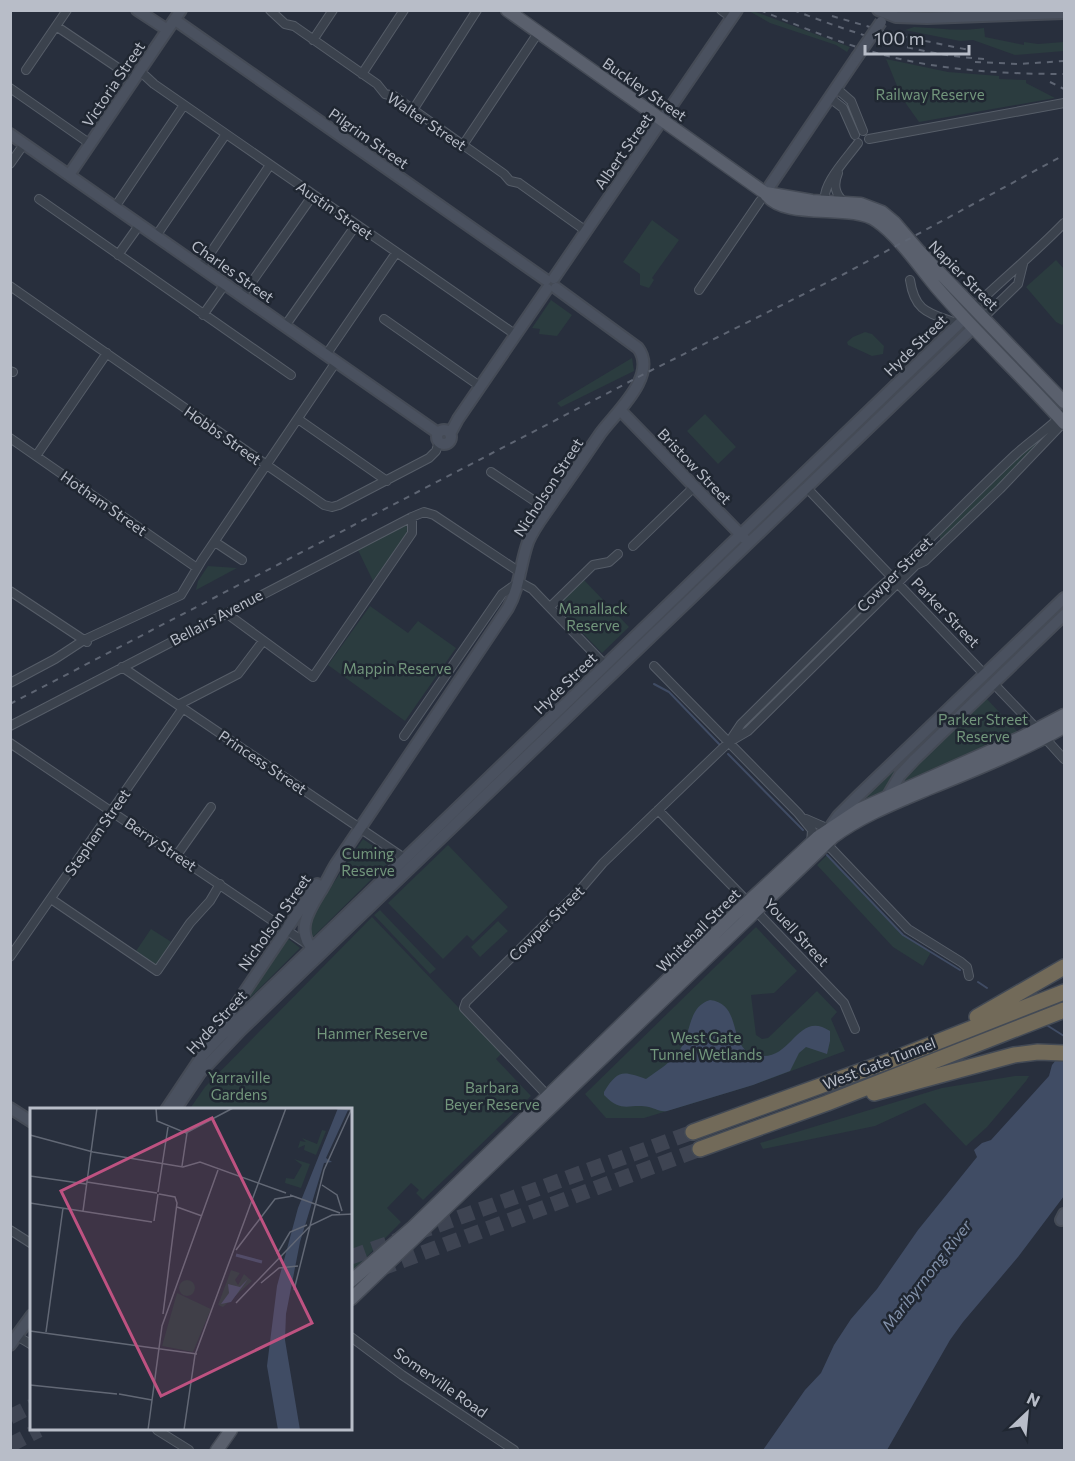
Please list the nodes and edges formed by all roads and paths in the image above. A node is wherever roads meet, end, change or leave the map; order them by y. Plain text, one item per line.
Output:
1 (66, 10) edge
2 (137, 10) edge
3 (270, 10) edge
4 (333, 10) edge
5 (404, 10) edge
6 (477, 10) edge
7 (507, 10) edge
8 (721, 10) edge
9 (1065, 13) edge
10 (177, 14) edge
11 (734, 14) edge
12 (884, 14) edge
13 (56, 26) junction
14 (163, 27) junction
15 (538, 33) junction
16 (313, 40) junction
17 (26, 70) dead end
18 (135, 74) junction
19 (362, 74) junction
20 (10, 88) edge
21 (836, 88) junction
22 (830, 98) junction
23 (1065, 103) edge
24 (184, 105) junction
25 (413, 110) junction
26 (662, 120) junction
27 (10, 134) edge
28 (226, 134) junction
29 (858, 136) junction
30 (88, 142) junction
31 (24, 144) junction
32 (463, 146) junction
33 (10, 164) edge
34 (270, 165) junction
35 (840, 169) junction
36 (67, 173) junction
37 (313, 195) junction
38 (762, 197) junction
39 (39, 199) dead end
40 (826, 202) junction
41 (115, 207) junction
42 (844, 207) junction
43 (863, 214) joint
44 (1065, 223) edge
45 (140, 224) junction
46 (356, 225) junction
47 (586, 231) junction
48 (156, 236) junction
49 (396, 253) junction
50 (118, 255) junction
51 (1023, 263) junction
52 (201, 267) junction
53 (910, 280) dead end
54 (225, 284) junction
55 (551, 284) junction
56 (10, 286) edge
57 (699, 290) dead end
58 (242, 296) junction
59 (974, 307) junction
60 (203, 315) junction
61 (984, 317) junction
62 (384, 319) dead end
63 (966, 323) junction
64 (285, 326) junction
65 (516, 335) junction
66 (107, 353) junction
67 (326, 355) junction
68 (336, 362) junction
69 (642, 371) joint
70 (291, 375) dead end
71 (481, 387) junction
72 (1065, 402) edge
73 (621, 411) junction
74 (298, 419) junction
75 (1064, 419) edge
76 (443, 435) junction
77 (10, 438) edge
78 (36, 456) junction
79 (267, 466) junction
80 (491, 472) dead end
81 (387, 481) junction
82 (802, 483) junction
83 (694, 487) junction
84 (548, 510) junction
85 (411, 517) junction
86 (744, 538) junction
87 (215, 542) junction
88 (633, 546) dead end
89 (618, 554) dead end
90 (242, 560) dead end
91 (197, 568) junction
92 (520, 578) junction
93 (895, 580) junction
94 (10, 591) edge
95 (1065, 598) edge
96 (550, 607) junction
97 (226, 613) junction
98 (1065, 615) edge
99 (86, 641) junction
100 (263, 641) junction
101 (635, 644) junction
102 (605, 665) junction
103 (654, 666) dead end
104 (122, 667) junction
105 (989, 679) junction
106 (10, 682) edge
107 (180, 706) junction
108 (1063, 720) edge
109 (10, 726) edge
110 (1040, 733) junction
111 (404, 736) dead end
112 (729, 742) junction
113 (10, 743) edge
114 (1065, 759) edge
115 (887, 797) junction
116 (211, 807) dead end
117 (658, 810) junction
118 (112, 811) junction
119 (798, 813) junction
120 (868, 816) junction
121 (360, 828) junction
122 (829, 829) junction
123 (826, 843) junction
124 (811, 844) junction
125 (177, 855) junction
126 (409, 860) junction
127 (334, 867) junction
128 (220, 884) junction
129 (317, 897) junction
130 (51, 899) junction
131 (752, 906) junction
132 (289, 931) junction
133 (315, 951) junction
134 (10, 957) edge
135 (1064, 962) edge
136 (969, 976) dead end
137 (1065, 992) edge
138 (1065, 1010) edge
139 (967, 1026) junction
140 (855, 1029) dead end
141 (1065, 1053) edge
142 (202, 1056) junction
143 (551, 1100) junction
144 (827, 1103) junction
145 (10, 1108) edge
146 (167, 1108) edge
147 (176, 1108) edge
148 (30, 1121) edge
149 (693, 1132) tunnel mouth
150 (700, 1149) tunnel mouth
151 (10, 1230) edge
152 (30, 1243) edge
153 (352, 1280) edge
154 (352, 1298) edge
155 (30, 1318) edge
156 (17, 1336) junction
157 (352, 1338) edge
158 (30, 1344) edge
159 (10, 1346) edge
160 (159, 1431) edge
161 (230, 1431) edge
162 (189, 1450) edge
163 (217, 1450) edge
164 (514, 1450) edge

1 - 13 street
2 - 14 street
3 - 16 street, Walter Street
4 - 16 street
5 - 19 street
6 - 25 street
7 - 15 main road, Buckley Street
8 - 11 street
9 - 12 street
10 - 14 street, Victoria Street
10 - 18 street, Victoria Street
10 - 55 street, Pilgrim Street
11 - 26 street, Albert Street
12 - 21 street, bridge
13 - 17 street
13 - 18 street, Austin Street
14 - 18 street, Victoria Street
15 - 26 main road, Buckley Street
15 - 32 street
16 - 19 street, Walter Street
18 - 24 street, Austin Street
18 - 30 street, Victoria Street
19 - 25 street, Walter Street
20 - 30 street
21 - 22 street
21 - 29 street
22 - 29 street
22 - 38 street
23 - 29 street
24 - 28 street, Austin Street
24 - 41 street
25 - 32 street, Walter Street
26 - 38 main road, Buckley Street
26 - 47 street, Albert Street
27 - 31 street, Charles Street
28 - 34 street, Austin Street
28 - 48 street
29 - 35 street
30 - 36 street, Victoria Street
31 - 33 street
31 - 36 street, Charles Street
32 - 47 street, Walter Street
34 - 37 street, Austin Street
34 - 52 street
35 - 40 street
35 - 42 street
36 - 41 street, Charles Street
37 - 46 street, Austin Street
37 - 58 street
38 - 40 main road, Buckley Street
38 - 42 main road, Buckley Street
38 - 57 street
39 - 50 street
40 - 42 main road
41 - 45 street, Charles Street
42 - 43 main road, Buckley Street
42 - 59 main road, Napier Street
43 - 63 main road, Napier Street
44 - 51 street, Hyde Street
45 - 48 street, Charles Street
45 - 50 street
46 - 49 street, Austin Street
46 - 64 street
47 - 55 street, Albert Street
48 - 52 street, Charles Street
49 - 65 street, Austin Street
49 - 67 street
50 - 60 street
51 - 59 street, Hyde Street
51 - 61 street, Hyde Street
52 - 54 street, Charles Street
53 - 63 street
54 - 58 street, Charles Street
54 - 60 street
55 - 65 street, Albert Street
55 - 69 street, Pilgrim Street
56 - 66 street, Hobbs Street
58 - 64 street, Charles Street
59 - 61 main road, Napier Street
59 - 63 main road, Hyde Street
60 - 70 street
61 - 63 main road, Hyde Street
61 - 72 main road, Napier Street
62 - 71 street
63 - 75 main road, Napier Street
63 - 82 street, Hyde Street
64 - 67 street, Charles Street
65 - 71 street, Albert Street
66 - 78 street
66 - 79 street, Hobbs Street
67 - 68 street, Charles Street
68 - 74 street
68 - 76 street, Charles Street
69 - 73 street, Nicholson Street
71 - 76 street, Albert Street
73 - 83 street, Bristow Street
73 - 84 street, Nicholson Street
74 - 79 street
74 - 81 street
75 - 93 street, Cowper Street
75 - 93 street, Cowper Street
76 - 81 street, Hobbs Street
77 - 78 street, Hotham Street
78 - 91 street, Hotham Street
79 - 81 street, Hobbs Street
79 - 87 street
80 - 84 street
82 - 86 street, Hyde Street
82 - 93 street, Parker Street
83 - 86 street, Bristow Street
83 - 88 street
84 - 92 street, Nicholson Street
85 - 92 street, Bellairs Avenue
85 - 97 street, Bellairs Avenue
85 - 100 street
86 - 101 street, Hyde Street
87 - 90 street
87 - 91 street
89 - 96 street
91 - 99 street
92 - 96 street
92 - 111 street
92 - 121 street, Nicholson Street
93 - 105 street, Parker Street
93 - 112 street, Cowper Street
94 - 99 street
95 - 105 street, Whitehall Street
96 - 102 street
97 - 100 street
97 - 104 street, Bellairs Avenue
98 - 105 street, Whitehall Street
99 - 106 street
100 - 107 street, Stephen Street
101 - 102 street, Hyde Street
101 - 126 street, Hyde Street
102 - 126 street, Hyde Street
103 - 112 street
104 - 107 street, Princess Street
104 - 109 street, Bellairs Avenue
105 - 110 street, Parker Street
105 - 115 street, Whitehall Street
105 - 122 street, Whitehall Street
107 - 118 street, Stephen Street
107 - 121 street, Princess Street
108 - 110 main road
110 - 114 street, Parker Street
110 - 115 main road
110 - 120 main road
112 - 117 street, Cowper Street
112 - 119 street
113 - 118 street, Berry Street
115 - 120 main road
115 - 122 main road
116 - 125 street
117 - 131 street, Youell Street
117 - 143 street, Cowper Street
118 - 125 street, Berry Street
118 - 130 street, Stephen Street
119 - 122 street
119 - 124 street
120 - 123 main road, Whitehall Street
121 - 126 street, Princess Street
121 - 127 street, Nicholson Street
122 - 124 main road, Whitehall Street
123 - 131 main road, Whitehall Street
123 - 136 street
124 - 131 main road, Whitehall Street
125 - 128 street, Berry Street
126 - 133 street, Hyde Street
127 - 129 street, Nicholson Street
127 - 132 street, Nicholson Street
128 - 130 street
128 - 132 street, Berry Street
129 - 132 street
129 - 133 street, Nicholson Street
130 - 134 street, Stephen Street
131 - 140 street, Youell Street
131 - 143 main road, Whitehall Street
132 - 133 street, Berry Street
132 - 142 street, Nicholson Street
133 - 142 street, Hyde Street
133 - 147 street, Hyde Street
135 - 139 highway
137 - 139 highway, West Gate Tunnel
138 - 144 highway, West Gate Tunnel
139 - 149 highway, West Gate Tunnel
141 - 144 highway
142 - 146 street, Hyde Street
143 - 153 main road, Whitehall Street
143 - 154 main road, Whitehall Street
144 - 150 highway, West Gate Tunnel
145 - 148 street
151 - 152 street
155 - 156 street
156 - 158 street
156 - 159 street
157 - 164 street, Somerville Road
160 - 162 street
161 - 163 main road

